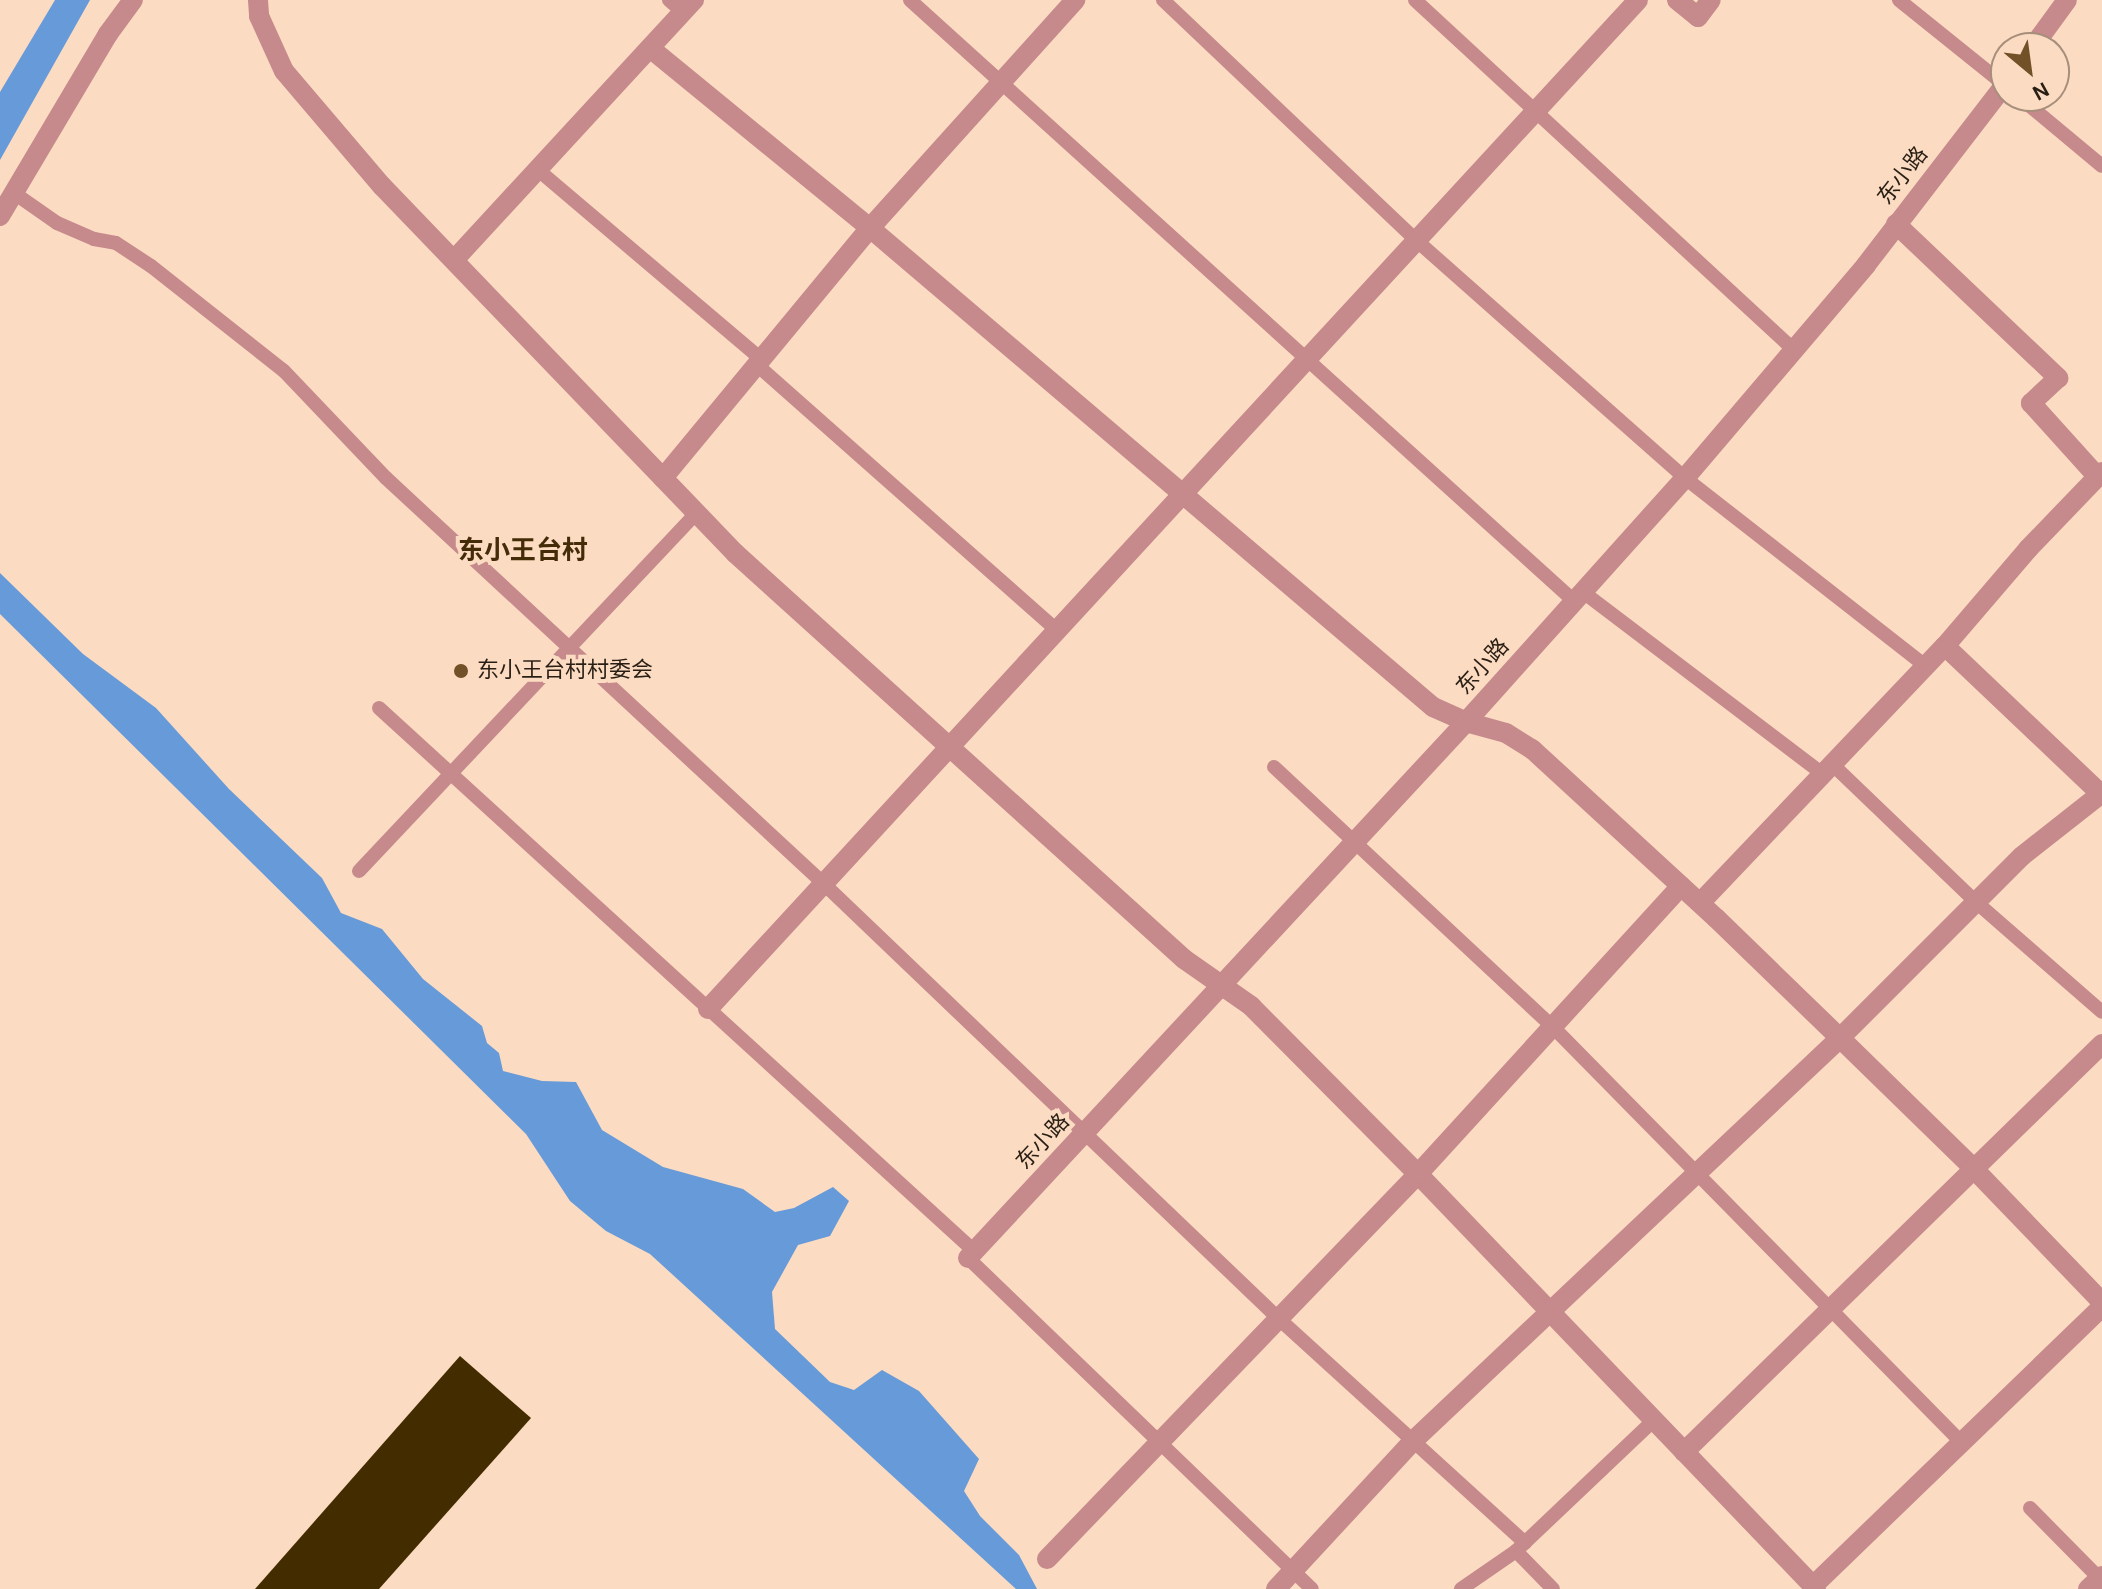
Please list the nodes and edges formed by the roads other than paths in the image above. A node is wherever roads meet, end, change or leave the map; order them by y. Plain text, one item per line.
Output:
1 (133, 0) edge
2 (258, 0) edge
3 (910, 0) edge
4 (1075, 0) edge
5 (1163, 0) edge
6 (1415, 0) edge
7 (1638, 0) edge
8 (1677, 0) edge
9 (1711, 0) edge
10 (1899, 0) edge
11 (2067, 0) edge
12 (682, 4) edge
13 (2044, 32) edge
14 (650, 48) junction
15 (1990, 72) edge
16 (999, 83) junction
17 (1536, 110) junction
18 (1990, 110) edge
19 (2038, 112) edge
20 (2102, 166) edge
21 (537, 169) junction
22 (14, 193) junction
23 (0, 216) edge
24 (1896, 224) junction
25 (870, 228) junction
26 (1416, 240) junction
27 (454, 260) junction
28 (1793, 349) junction
29 (1309, 357) junction
30 (759, 362) junction
31 (2100, 474) edge
32 (663, 478) junction
33 (1685, 478) junction
34 (1183, 494) junction
35 (696, 513) junction
36 (1578, 596) junction
37 (1057, 630) junction
38 (1945, 646) junction
39 (570, 647) junction
40 (1926, 666) junction
41 (379, 708) dead end
42 (1466, 722) junction
43 (949, 747) junction
44 (1274, 767) dead end
45 (1827, 769) junction
46 (450, 773) junction
47 (2102, 793) edge
48 (1356, 840) junction
49 (359, 871) dead end
50 (823, 883) junction
51 (1681, 886) junction
52 (1976, 902) junction
53 (1700, 903) junction
54 (1219, 987) junction
55 (708, 1009) junction
56 (2102, 1012) edge
57 (1552, 1026) junction
58 (1840, 1038) junction
59 (2102, 1044) edge
60 (1084, 1132) junction
61 (1973, 1168) junction
62 (1418, 1174) junction
63 (1697, 1174) junction
64 (971, 1254) junction
65 (2102, 1305) edge
66 (1832, 1309) junction
67 (1549, 1313) junction
68 (1278, 1318) junction
69 (1653, 1421) junction
70 (1413, 1441) junction
71 (1159, 1442) junction
72 (1962, 1443) junction
73 (1684, 1452) junction
74 (2030, 1508) dead end
75 (1520, 1547) junction
76 (1047, 1559) dead end
77 (1294, 1572) junction
78 (2098, 1581) edge
79 (1814, 1588) edge
80 (1276, 1589) edge
81 (1312, 1589) edge
82 (1461, 1589) edge
83 (1553, 1589) edge

1 - 22 street
2 - 27 street
3 - 16 lane
4 - 16 street
5 - 26 lane
6 - 17 lane
7 - 17 street
8 - 9 street
10 - 15 lane
11 - 13 street
12 - 14 street
14 - 21 street
14 - 25 street
16 - 25 street
16 - 29 lane
17 - 26 street
17 - 28 lane
18 - 24 street, 东小路
19 - 20 lane
21 - 27 street
21 - 30 lane
22 - 23 street
22 - 39 lane
24 - 28 street, 东小路
24 - 31 street
25 - 30 street
25 - 34 street
26 - 29 street
26 - 33 lane
27 - 32 street
28 - 33 street, 东小路
29 - 34 street
29 - 36 lane
30 - 32 street
30 - 37 lane
31 - 38 street
32 - 35 street
33 - 36 street, 东小路
33 - 40 lane
34 - 37 street
34 - 42 street
35 - 39 lane
35 - 43 street
36 - 42 street, 东小路
36 - 45 lane
37 - 43 street
38 - 40 street
38 - 47 street
39 - 46 lane
39 - 50 lane
40 - 45 street
41 - 46 lane
42 - 48 street, 东小路
42 - 51 street
43 - 50 street
43 - 54 street
44 - 48 lane
45 - 52 lane
45 - 53 street
46 - 49 lane
46 - 55 lane
47 - 52 street
48 - 54 street, 东小路
48 - 57 lane
50 - 55 street
50 - 60 lane
51 - 53 street
51 - 57 street
52 - 56 lane
52 - 58 street
53 - 58 street
54 - 60 street, 东小路
54 - 62 street
55 - 64 lane
57 - 62 street
57 - 63 lane
58 - 61 street
58 - 63 street
59 - 61 street
60 - 64 street, 东小路
60 - 68 lane
61 - 65 street
61 - 66 street
62 - 67 street
62 - 68 street
63 - 66 lane
63 - 67 street
64 - 71 lane
65 - 72 street
66 - 72 lane
66 - 73 street
67 - 69 street
67 - 70 street
68 - 70 lane
68 - 71 street
69 - 73 street
69 - 75 lane
70 - 75 lane
70 - 77 street
71 - 76 street
71 - 77 lane
72 - 79 street
73 - 79 street
74 - 78 lane
75 - 82 lane
75 - 83 lane
77 - 80 street
77 - 81 lane

